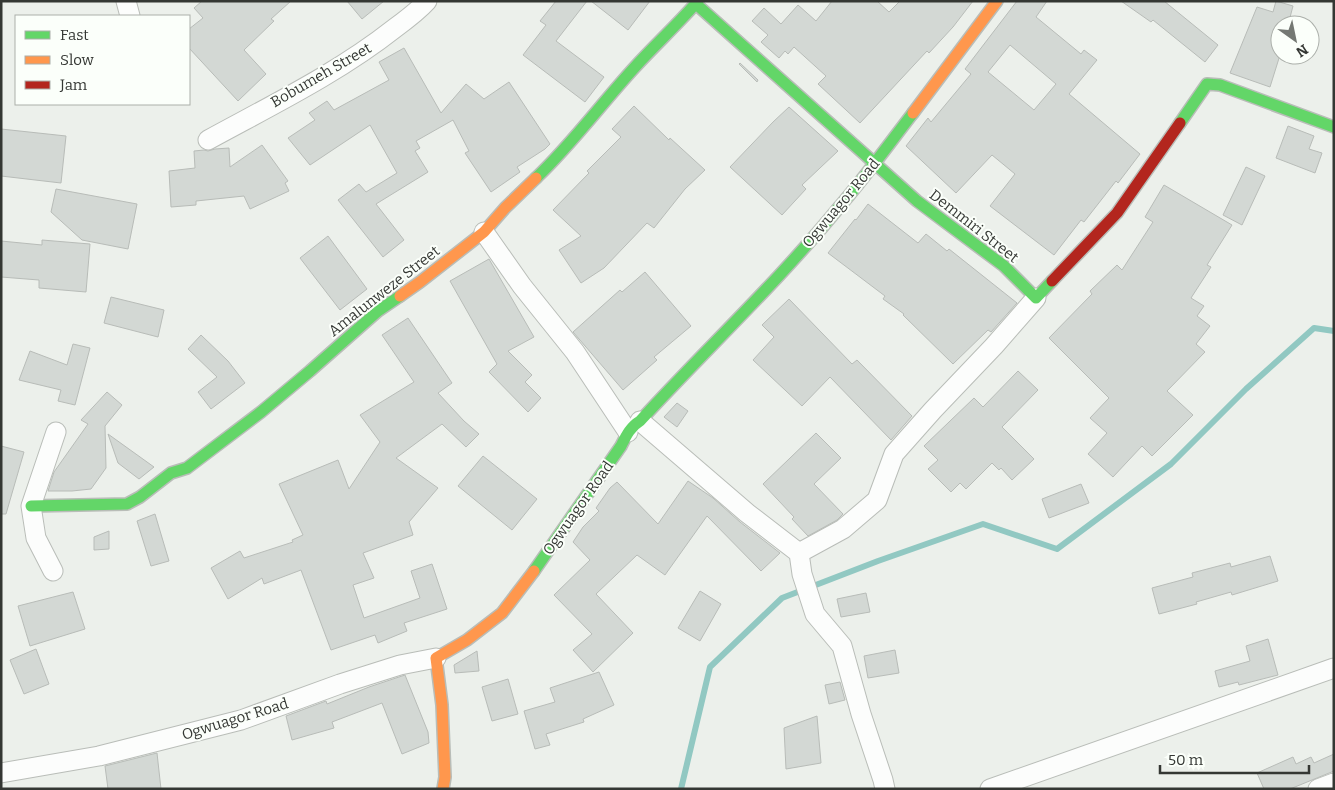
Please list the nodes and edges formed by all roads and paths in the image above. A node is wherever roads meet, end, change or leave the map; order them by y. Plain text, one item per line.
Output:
1 (126, 1) edge
2 (427, 1) edge
3 (997, 1) edge
4 (697, 3) edge
5 (130, 15) edge
6 (1334, 127) edge
7 (208, 140) dead end
8 (875, 163) junction
9 (484, 232) junction
10 (1036, 298) junction
11 (634, 427) junction
12 (56, 432) dead end
13 (32, 506) junction
14 (799, 553) junction
15 (53, 571) dead end
16 (436, 658) junction
17 (1334, 668) edge
18 (1, 773) edge
19 (1334, 782) edge
20 (443, 789) edge
21 (885, 789) edge
22 (990, 789) edge
23 (1318, 789) edge

1 - 5 street
2 - 7 street, Bobumeh Street
3 - 8 street, Ogwuagor Road
4 - 8 street, Demmiri Street
4 - 9 street, Amalunweze Street
6 - 10 street
8 - 10 street, Demmiri Street
8 - 11 street, Ogwuagor Road
9 - 11 street
9 - 13 street, Amalunweze Street
10 - 14 street
11 - 14 street
11 - 16 street, Ogwuagor Road
12 - 13 street
13 - 15 street
14 - 21 street
16 - 18 street, Ogwuagor Road
16 - 20 street
17 - 22 street
19 - 23 street

